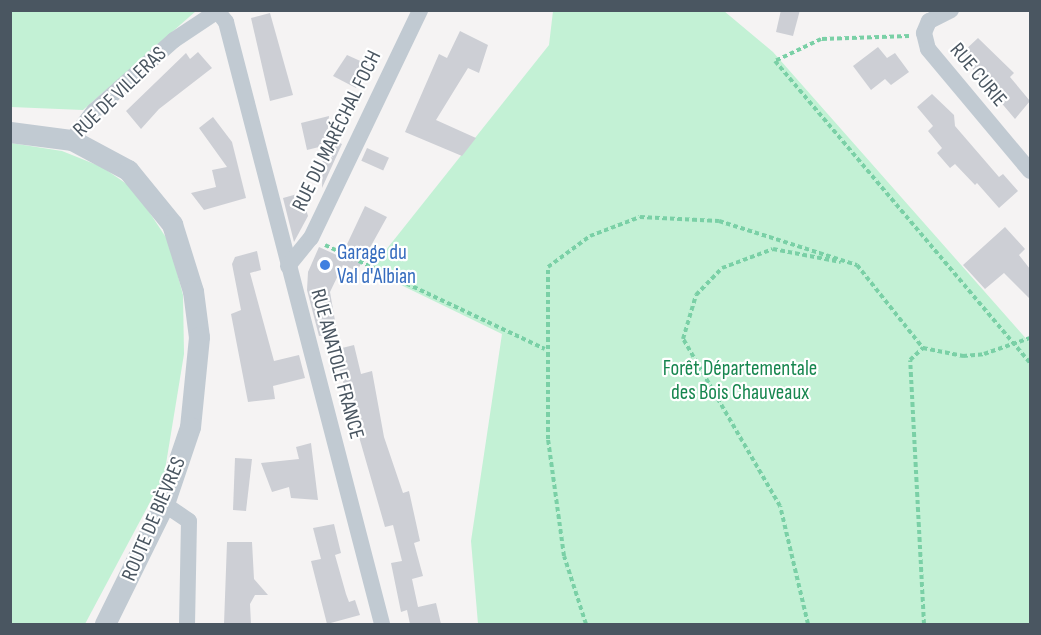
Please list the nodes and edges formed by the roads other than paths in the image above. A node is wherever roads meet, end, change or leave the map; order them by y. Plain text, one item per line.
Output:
1 (420, 10) edge
2 (951, 10) edge
3 (219, 11) edge
4 (10, 132) edge
5 (72, 140) junction
6 (1030, 171) edge
7 (288, 266) junction
8 (164, 504) junction
9 (105, 624) edge
10 (187, 624) edge
11 (382, 624) edge

1 - 7 street, RUE DU MARÉCHAL FOCH
2 - 6 street, RUE CURIE
3 - 5 street, RUE DE VILLERAS
3 - 7 street, RUE ANATOLE FRANCE
4 - 5 street, RUE DE VILLERAS
5 - 8 street, ROUTE DE BIÈVRES
7 - 11 street, RUE ANATOLE FRANCE
8 - 9 street, ROUTE DE BIÈVRES
8 - 10 street

